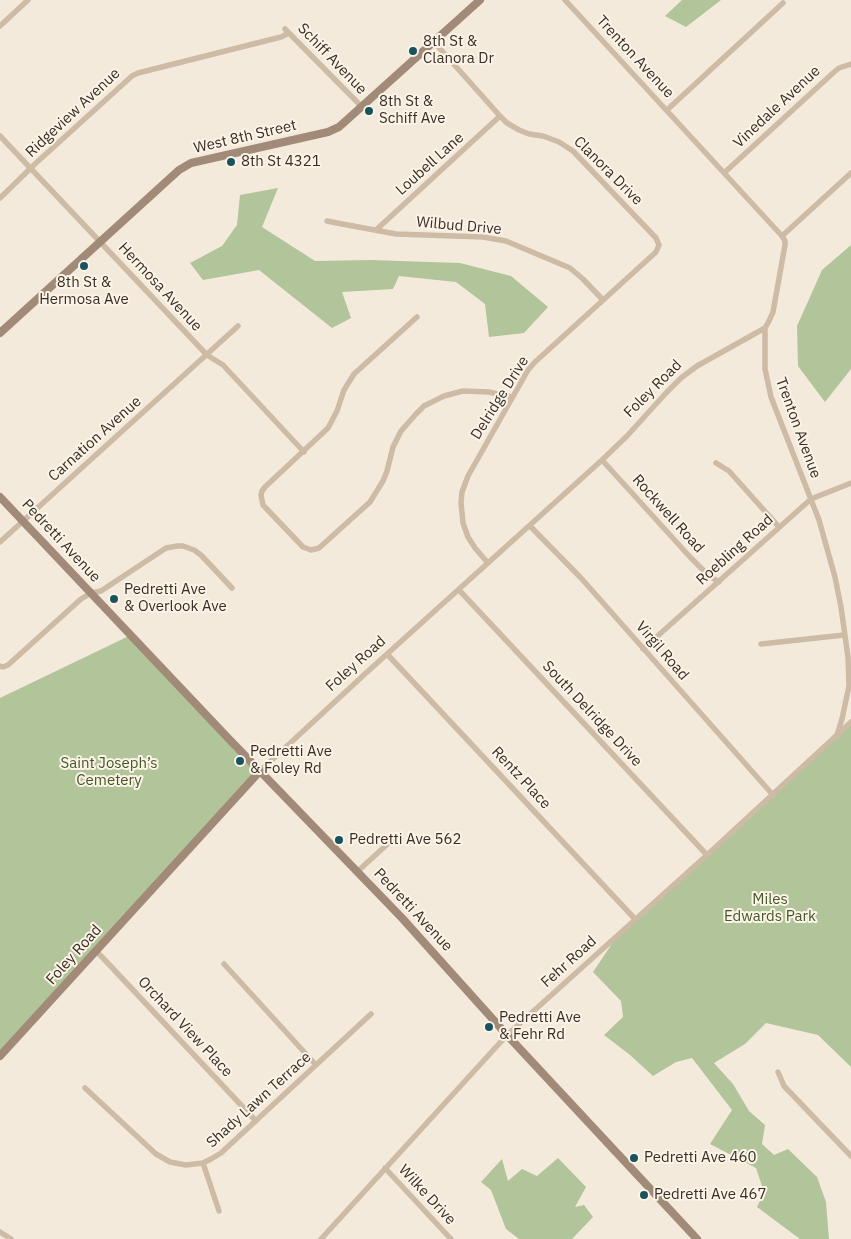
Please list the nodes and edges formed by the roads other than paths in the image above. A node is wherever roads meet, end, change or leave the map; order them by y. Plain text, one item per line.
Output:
1 (28, 0) edge
2 (480, 0) edge
3 (565, 0) edge
4 (783, 3) dead end
5 (0, 26) edge
6 (287, 31) joint
7 (434, 42) junction
8 (851, 64) edge
9 (362, 107) junction
10 (666, 110) junction
11 (500, 116) junction
12 (0, 136) edge
13 (31, 169) junction
14 (724, 173) junction
15 (851, 173) edge
16 (0, 198) edge
17 (327, 220) dead end
18 (376, 230) junction
19 (782, 236) junction
20 (100, 242) junction
21 (653, 255) joint
22 (603, 300) junction
23 (417, 317) dead end
24 (238, 326) dead end
25 (764, 328) junction
26 (0, 333) edge
27 (206, 356) junction
28 (512, 397) junction
29 (304, 452) junction
30 (602, 460) junction
31 (716, 462) dead end
32 (851, 483) edge
33 (0, 497) edge
34 (811, 499) junction
35 (23, 521) junction
36 (530, 526) junction
37 (780, 527) junction
38 (0, 542) edge
39 (488, 563) junction
40 (719, 582) junction
41 (232, 588) dead end
42 (459, 590) junction
43 (91, 593) junction
44 (844, 635) junction
45 (762, 644) dead end
46 (642, 648) junction
47 (387, 654) junction
48 (0, 666) edge
49 (851, 722) edge
50 (837, 735) junction
51 (260, 771) junction
52 (773, 795) junction
53 (393, 840) dead end
54 (707, 855) junction
55 (358, 871) junction
56 (635, 919) junction
57 (96, 951) junction
58 (224, 964) dead end
59 (371, 1014) dead end
60 (507, 1035) junction
61 (0, 1056) edge
62 (316, 1065) junction
63 (778, 1072) dead end
64 (85, 1088) dead end
65 (256, 1121) junction
66 (851, 1156) edge
67 (203, 1163) junction
68 (385, 1168) junction
69 (219, 1211) dead end
70 (0, 1232) edge
71 (449, 1238) edge
72 (11, 1239) edge
73 (321, 1239) edge
74 (697, 1239) edge

1 - 5 street
2 - 7 street, West 8th Street
3 - 10 street, Trenton Avenue
4 - 10 street
6 - 9 street, Schiff Avenue
6 - 13 street, Ridgeview Avenue
7 - 9 street, West 8th Street
7 - 11 street, Clanora Drive
8 - 14 street, Vinedale Avenue
9 - 20 street, West 8th Street
10 - 14 street, Trenton Avenue
11 - 18 street, Loubell Lane
11 - 21 street, Clanora Drive
12 - 13 street, Hermosa Avenue
13 - 16 street, Ridgeview Avenue
13 - 20 street, Hermosa Avenue
14 - 19 street, Trenton Avenue
15 - 19 street
17 - 18 street, Wilbud Drive
18 - 22 street, Wilbud Drive
19 - 25 street, Trenton Avenue
20 - 26 street, West 8th Street
20 - 27 street, Hermosa Avenue
21 - 22 street, Delridge Drive
22 - 28 street, Delridge Drive
23 - 29 street
24 - 27 street, Carnation Avenue
25 - 30 street, Foley Road
25 - 34 street, Trenton Avenue
27 - 29 street, Hermosa Avenue
27 - 35 street, Carnation Avenue
28 - 29 street
28 - 39 street, Delridge Drive
30 - 36 street, Foley Road
30 - 40 street, Rockwell Road
31 - 37 street
32 - 34 street, Roebling Road
33 - 35 street, Pedretti Avenue
34 - 37 street, Roebling Road
34 - 44 street, Trenton Avenue
35 - 38 street, Carnation Avenue
35 - 43 street, Pedretti Avenue
36 - 39 street, Foley Road
36 - 46 street, Virgil Road
37 - 40 street, Roebling Road
39 - 42 street, Foley Road
40 - 46 street, Roebling Road
41 - 43 street
42 - 47 street, Foley Road
42 - 54 street, South Delridge Drive
43 - 48 street
43 - 51 street, Pedretti Avenue
44 - 45 street
44 - 50 street, Trenton Avenue
46 - 52 street, Virgil Road
47 - 51 street, Foley Road
47 - 56 street, Rentz Place
49 - 50 street, Fehr Road
50 - 52 street, Fehr Road
51 - 55 street, Pedretti Avenue
51 - 57 street, Foley Road
52 - 54 street, Fehr Road
53 - 55 street
54 - 56 street, Fehr Road
55 - 60 street, Pedretti Avenue
56 - 60 street, Fehr Road
57 - 61 street, Foley Road
57 - 65 street, Orchard View Place
58 - 62 street
59 - 62 street, Shady Lawn Terrace
60 - 68 street, Fehr Road
60 - 74 street, Pedretti Avenue
62 - 65 street, Shady Lawn Terrace
63 - 66 street
64 - 67 street, Shady Lawn Terrace
65 - 67 street, Shady Lawn Terrace
67 - 69 street
68 - 71 street, Wilke Drive
68 - 73 street, Fehr Road
70 - 72 street

